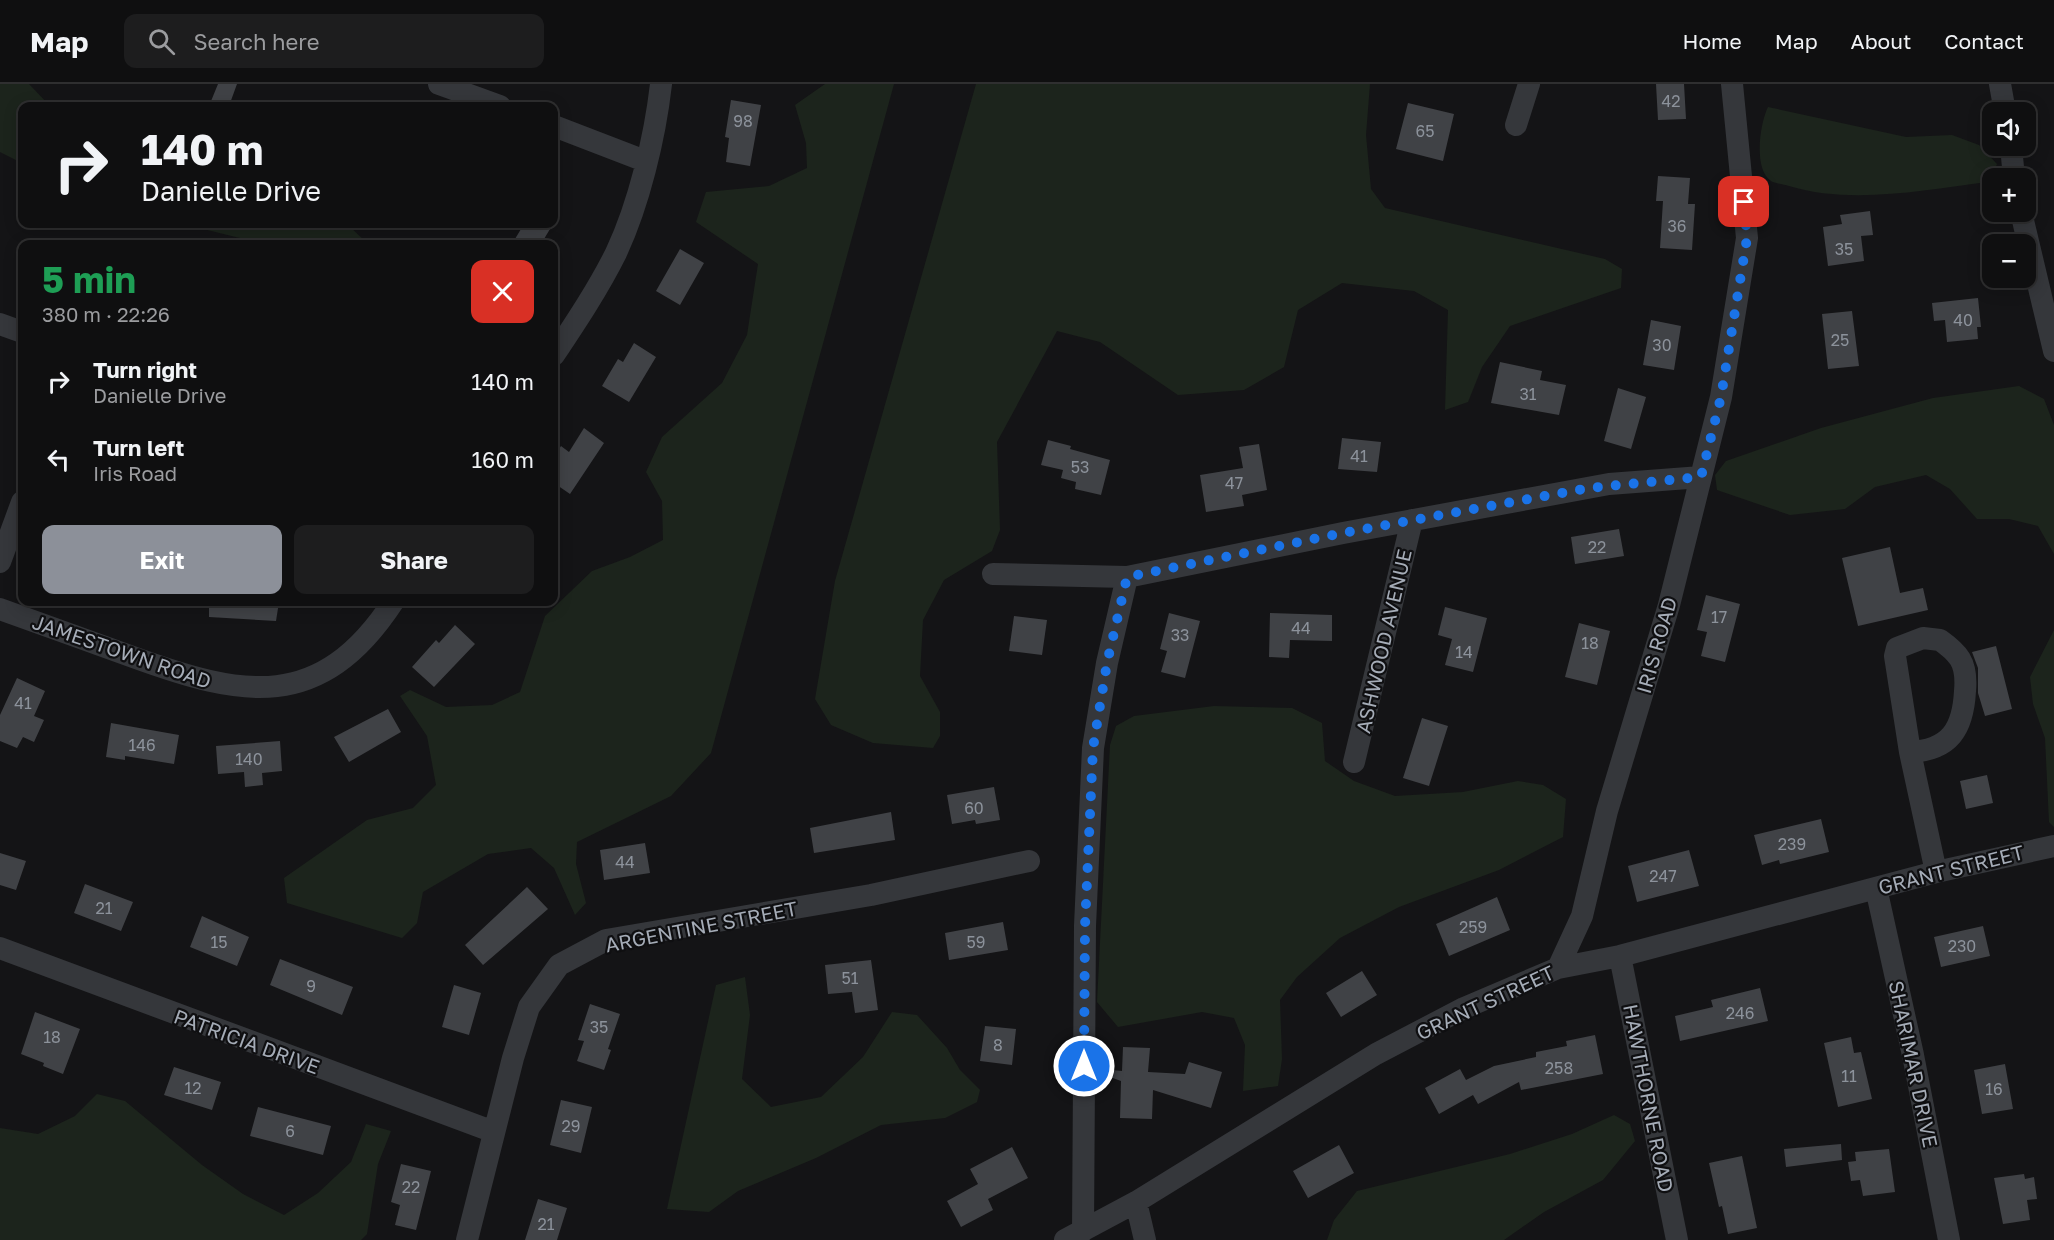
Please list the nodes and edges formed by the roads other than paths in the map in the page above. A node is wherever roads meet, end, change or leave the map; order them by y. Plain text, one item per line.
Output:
1 (439, 84) edge
2 (661, 84) edge
3 (1529, 84) edge
4 (1732, 84) edge
5 (2000, 84) edge
6 (2011, 84) edge
7 (489, 102) edge
8 (2003, 102) edge
9 (2010, 102) edge
10 (1516, 125) dead end
11 (558, 127) edge
12 (645, 160) junction
13 (2022, 222) edge
14 (0, 324) edge
15 (18, 331) edge
16 (558, 349) edge
17 (2054, 351) edge
18 (1701, 477) junction
19 (18, 513) edge
20 (1412, 520) junction
21 (0, 562) edge
22 (993, 574) dead end
23 (1127, 577) junction
24 (390, 606) edge
25 (0, 609) edge
26 (1910, 752) junction
27 (1354, 762) dead end
28 (2054, 846) edge
29 (1029, 861) dead end
30 (1936, 872) junction
31 (1876, 888) junction
32 (0, 948) edge
33 (1620, 956) junction
34 (1558, 968) junction
35 (494, 1132) junction
36 (1136, 1202) junction
37 (1074, 1235) edge
38 (467, 1240) edge
39 (1145, 1240) edge
40 (1677, 1240) edge
41 (1949, 1240) edge

1 - 7 street
2 - 12 street
3 - 10 street
4 - 18 street, IRIS ROAD
5 - 8 street
6 - 9 street
11 - 12 street
12 - 16 street
13 - 17 street
14 - 15 street
18 - 20 street
18 - 34 street, IRIS ROAD
19 - 21 street
20 - 23 street
20 - 27 street, ASHWOOD AVENUE
22 - 23 street
23 - 37 street
24 - 25 street, JAMESTOWN ROAD
26 - 26 street
26 - 30 street
28 - 30 street, GRANT STREET
29 - 35 street, ARGENTINE STREET
30 - 31 street, GRANT STREET
31 - 33 street, GRANT STREET
31 - 41 street, SHARIMAR DRIVE
32 - 35 street, PATRICIA DRIVE
33 - 34 street, GRANT STREET
33 - 40 street, HAWTHORNE ROAD
34 - 36 street, GRANT STREET
35 - 38 street, ARGENTINE STREET
36 - 37 street, GRANT STREET
36 - 39 street

